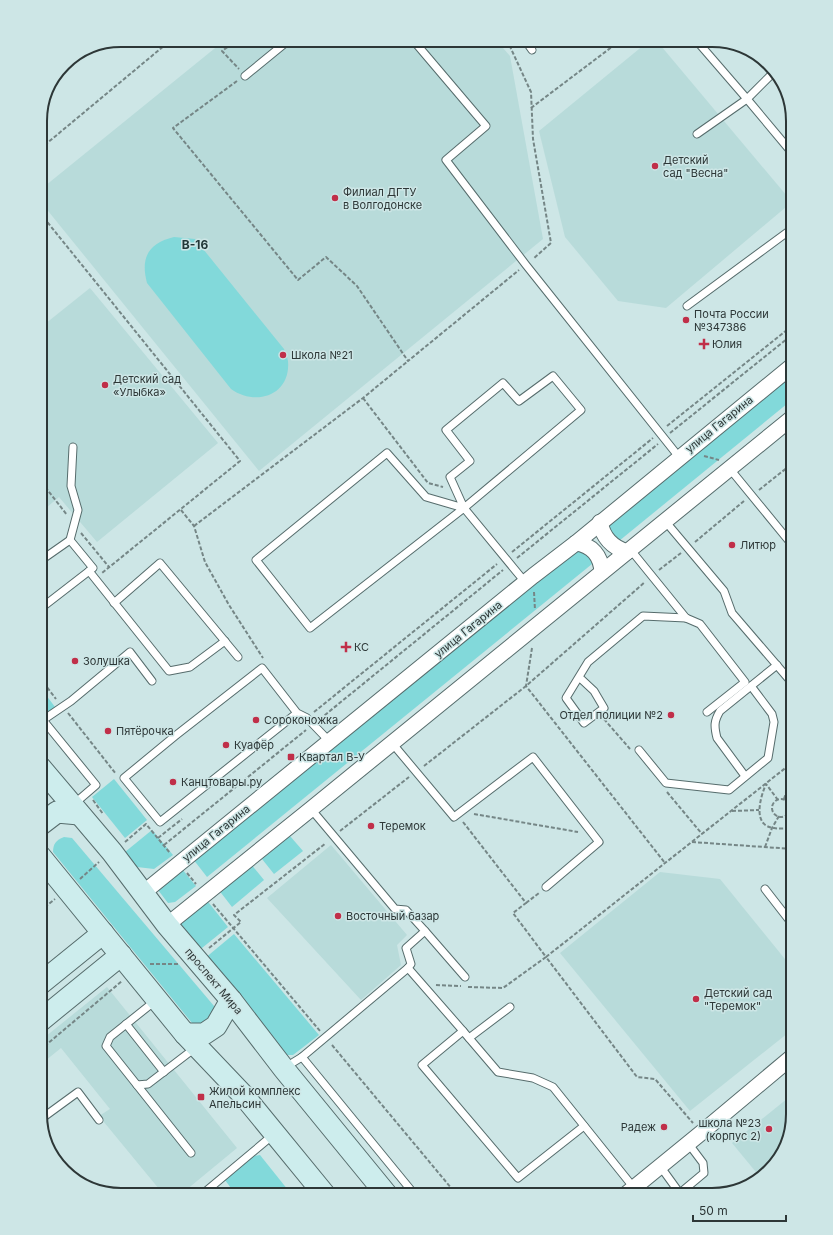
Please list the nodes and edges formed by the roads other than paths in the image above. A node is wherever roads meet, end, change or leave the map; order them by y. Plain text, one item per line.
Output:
1 (280, 47) edge
2 (419, 47) edge
3 (530, 47) edge
4 (702, 47) edge
5 (532, 50) dead end
6 (771, 75) edge
7 (245, 76) road end
8 (747, 99) junction
9 (697, 134) dead end
10 (786, 146) edge
11 (786, 233) edge
12 (687, 306) dead end
13 (786, 371) edge
14 (786, 423) edge
15 (73, 447) dead end
16 (683, 454) junction
17 (733, 466) junction
18 (464, 508) junction
19 (665, 521) junction
20 (600, 522) junction
21 (786, 537) edge
22 (70, 540) junction
23 (576, 543) junction
24 (628, 551) junction
25 (47, 556) edge
26 (89, 571) junction
27 (602, 572) junction
28 (525, 582) junction
29 (114, 603) junction
30 (47, 604) edge
31 (686, 618) junction
32 (225, 641) junction
33 (238, 657) dead end
34 (777, 665) junction
35 (786, 676) edge
36 (579, 677) junction
37 (152, 681) dead end
38 (751, 686) junction
39 (707, 712) dead end
40 (297, 713) junction
41 (47, 717) edge
42 (47, 727) edge
43 (330, 742) junction
44 (392, 743) junction
45 (637, 752) road end
46 (47, 775) edge
47 (745, 776) junction
48 (311, 809) junction
49 (76, 810) junction
50 (47, 820) edge
51 (47, 865) edge
52 (546, 887) road end
53 (765, 889) dead end
54 (143, 893) junction
55 (786, 916) edge
56 (167, 925) junction
57 (425, 931) junction
58 (103, 933) junction
59 (121, 955) junction
60 (408, 968) junction
61 (465, 977) dead end
62 (47, 978) edge
63 (157, 1000) junction
64 (231, 1000) junction
65 (510, 1007) dead end
66 (47, 1015) edge
67 (126, 1024) junction
68 (463, 1031) junction
69 (469, 1038) junction
70 (191, 1040) junction
71 (302, 1056) junction
72 (786, 1062) edge
73 (284, 1068) junction
74 (164, 1072) junction
75 (137, 1085) junction
76 (47, 1115) edge
77 (100, 1120) dead end
78 (584, 1126) junction
79 (275, 1134) junction
80 (688, 1143) junction
81 (191, 1153) dead end
82 (660, 1166) junction
83 (210, 1188) edge
84 (319, 1188) edge
85 (381, 1188) edge
86 (409, 1188) edge
87 (627, 1188) edge
88 (633, 1188) edge
89 (676, 1188) edge
90 (687, 1188) edge

1 - 7 lane
2 - 16 lane
3 - 5 lane
4 - 8 lane
6 - 8 lane
8 - 9 lane
8 - 10 lane
11 - 12 lane
13 - 16 street, улица Гагарина
14 - 17 street
15 - 22 lane
16 - 20 street, улица Гагарина
17 - 19 street
17 - 21 lane
18 - 18 lane
18 - 18 lane
18 - 28 lane
19 - 24 street
19 - 34 lane
20 - 23 street, улица Гагарина
20 - 24 street
22 - 25 lane
22 - 26 lane
23 - 27 street
23 - 28 street, улица Гагарина
24 - 27 street
24 - 31 lane
26 - 29 lane
26 - 30 lane
27 - 44 street
28 - 43 street, улица Гагарина
29 - 32 lane
29 - 32 lane
31 - 36 lane
31 - 39 lane
32 - 33 lane
34 - 35 lane
34 - 38 lane
36 - 36 lane
37 - 41 lane
38 - 47 lane
38 - 47 lane
40 - 40 lane
40 - 43 lane
42 - 49 lane
43 - 54 street, улица Гагарина
44 - 48 street
44 - 52 lane
45 - 47 lane
46 - 49 main road, проспект Мира
48 - 56 street
48 - 57 lane
49 - 50 main road
49 - 54 main road, проспект Мира
51 - 58 main road
53 - 55 lane
54 - 56 main road, проспект Мира
56 - 64 main road, проспект Мира
57 - 60 lane
57 - 61 lane
58 - 59 main road
58 - 62 main road
59 - 63 main road
59 - 66 main road
60 - 68 lane
60 - 71 lane
63 - 67 lane
63 - 70 main road
64 - 70 main road
64 - 73 main road, проспект Мира
65 - 69 lane
67 - 74 lane
67 - 75 lane
68 - 69 lane
68 - 78 lane
69 - 78 lane
70 - 74 lane
70 - 79 main road
71 - 73 lane
71 - 86 lane
72 - 80 street
73 - 85 main road, проспект Мира
74 - 75 lane
75 - 81 lane
76 - 77 lane
78 - 87 lane
79 - 83 lane
79 - 84 main road
80 - 82 street
80 - 90 lane
82 - 88 street
82 - 89 lane

